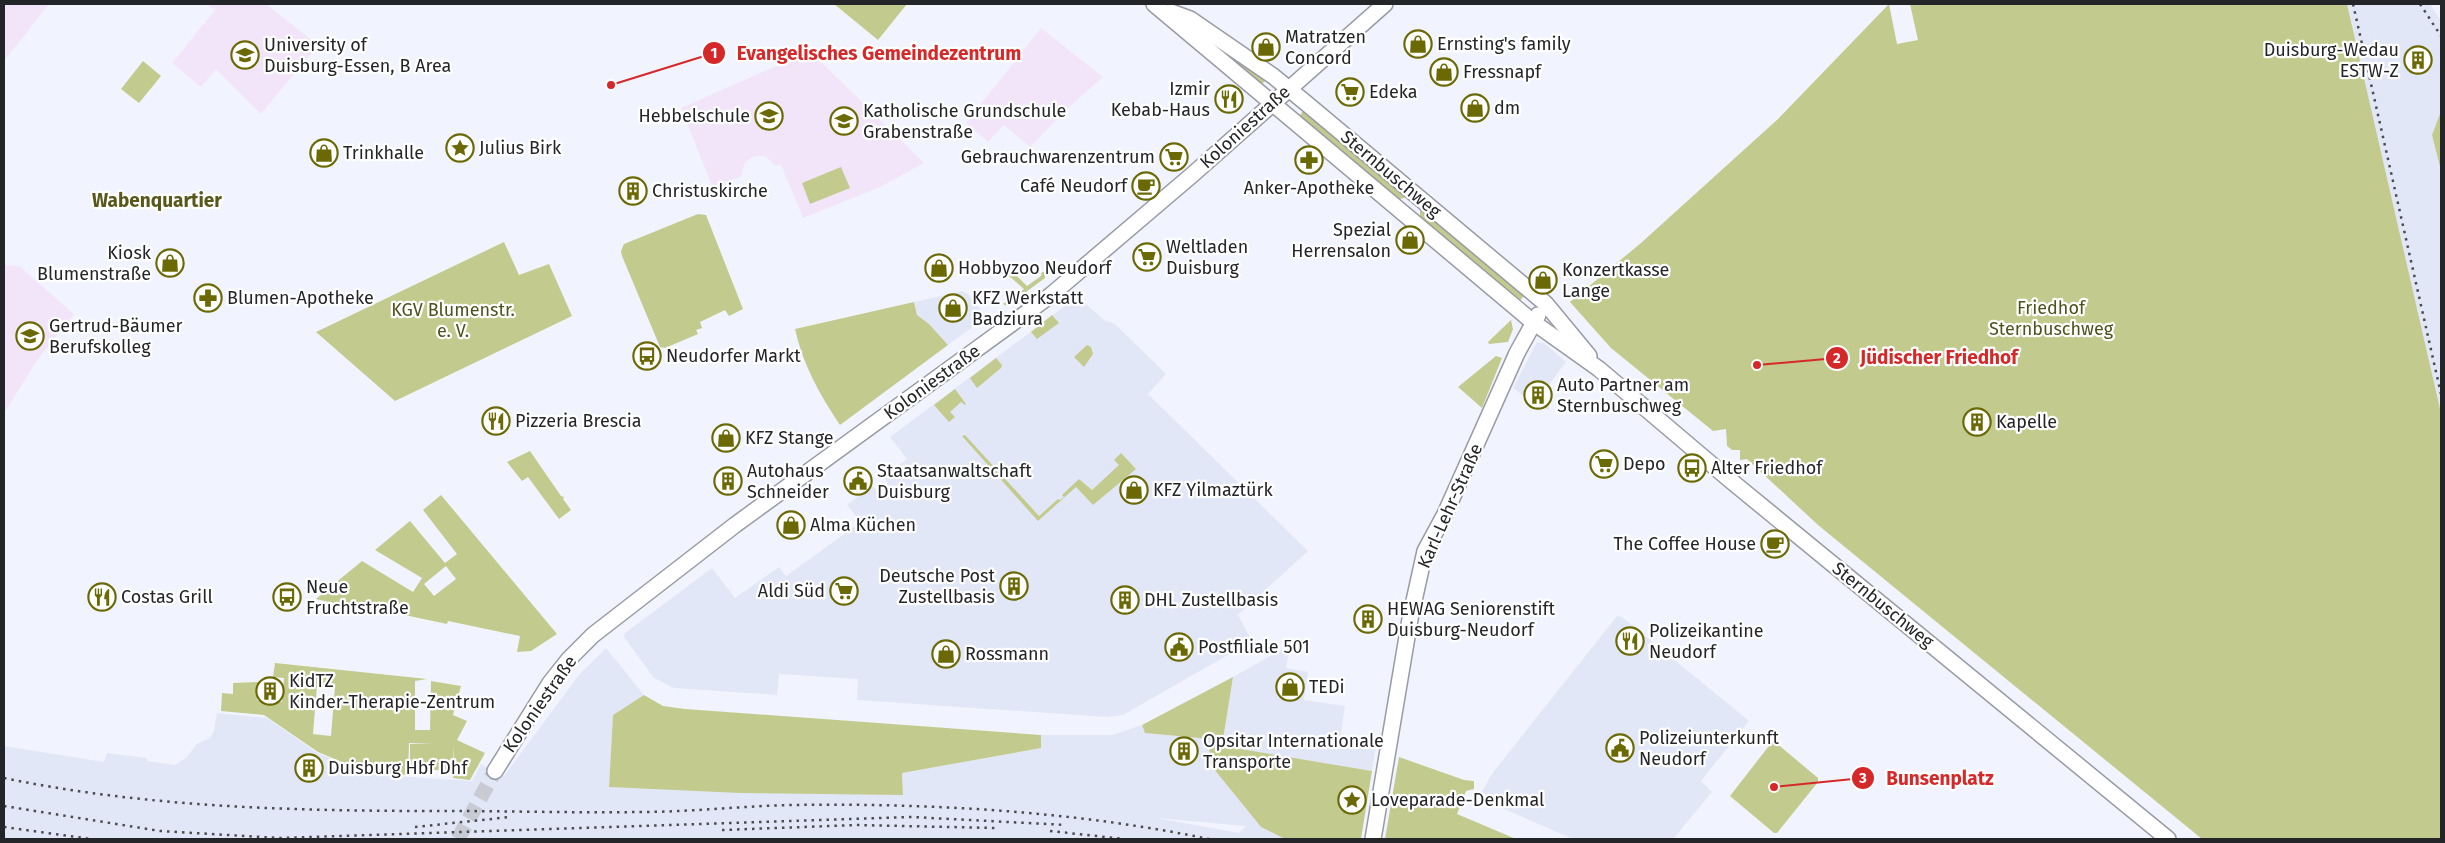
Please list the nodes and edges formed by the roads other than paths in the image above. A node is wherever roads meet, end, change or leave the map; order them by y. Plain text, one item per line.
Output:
1 (1385, 4) edge
2 (1157, 6) edge
3 (1287, 88) junction
4 (1272, 102) junction
5 (1546, 304) junction
6 (1533, 322) junction
7 (1599, 369) junction
8 (494, 771) tunnel mouth
9 (1373, 839) edge
10 (2168, 839) edge

1 - 3 main road, Koloniestraße
2 - 3 main road, Sternbuschweg
2 - 4 main road, Sternbuschweg
3 - 4 main road, Koloniestraße
3 - 5 main road, Sternbuschweg
4 - 6 main road, Sternbuschweg
4 - 8 main road, Koloniestraße
5 - 6 main road, Karl-Lehr-Straße
5 - 7 main road, Sternbuschweg
6 - 7 main road, Sternbuschweg
6 - 9 main road, Karl-Lehr-Straße
7 - 10 main road, Sternbuschweg

